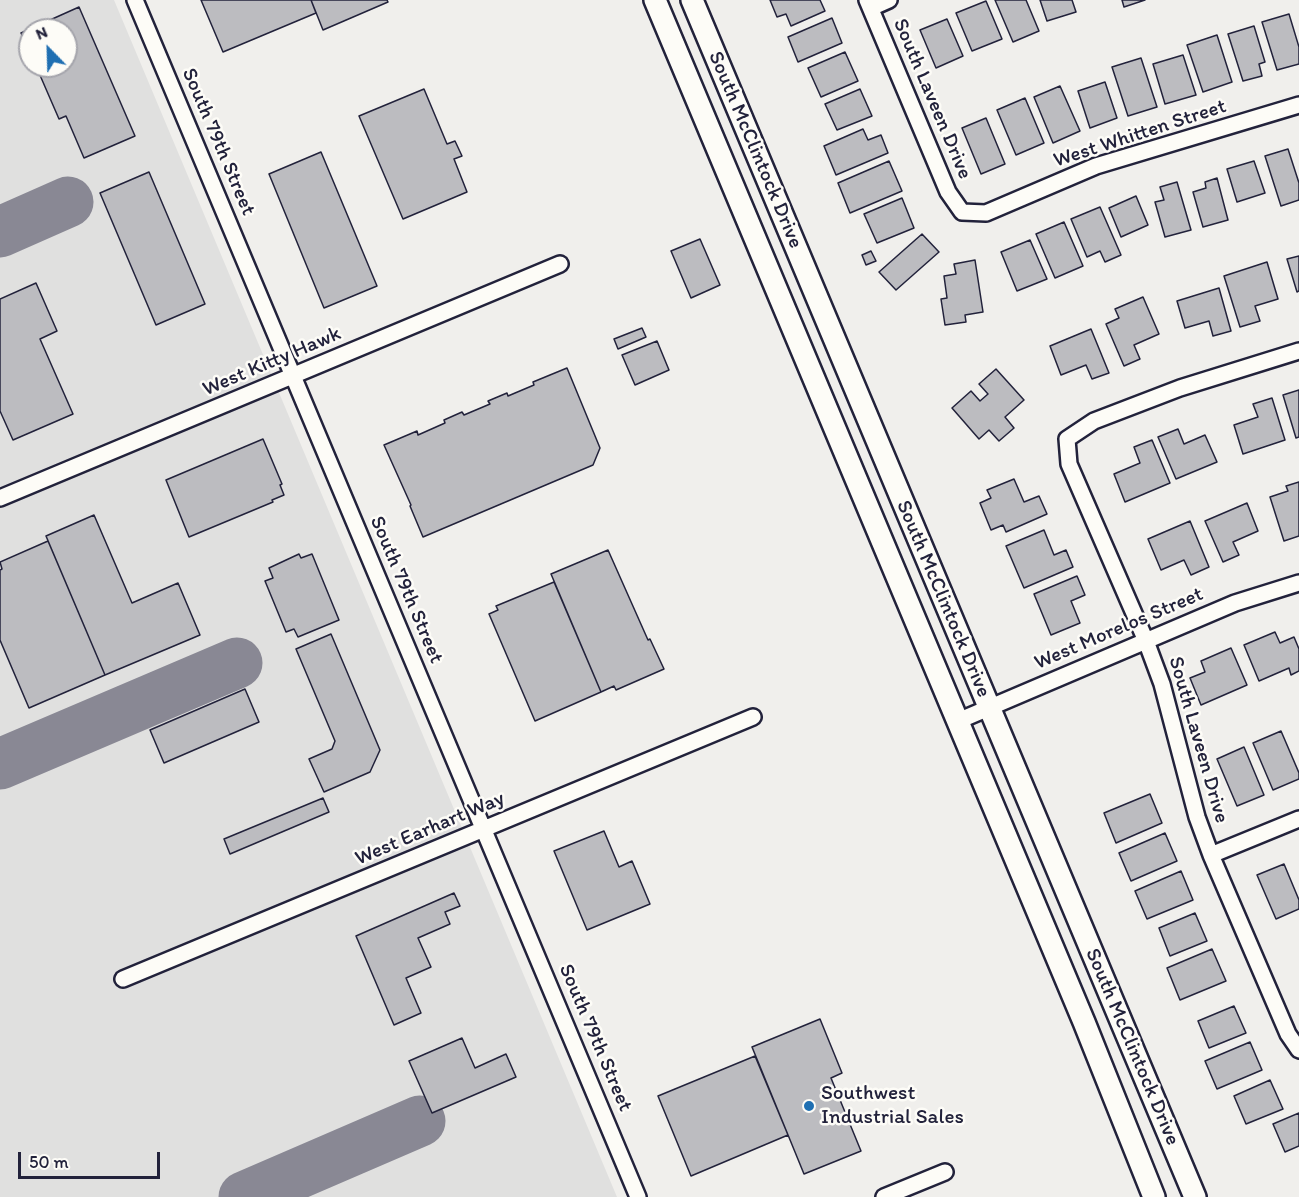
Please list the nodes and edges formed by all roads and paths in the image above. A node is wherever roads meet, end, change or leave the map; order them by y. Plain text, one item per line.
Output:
1 (135, 0) edge
2 (655, 0) edge
3 (692, 0) edge
4 (889, 0) edge
5 (869, 4) edge
6 (1299, 105) edge
7 (962, 212) joint
8 (560, 264) dead end
9 (1299, 351) edge
10 (293, 375) junction
11 (0, 498) edge
12 (1299, 583) edge
13 (1146, 641) junction
14 (989, 708) junction
15 (753, 717) dead end
16 (958, 722) junction
17 (1299, 819) edge
18 (484, 829) junction
19 (1210, 855) junction
20 (123, 979) dead end
21 (1299, 1050) edge
22 (945, 1172) dead end
23 (638, 1197) edge
24 (884, 1197) edge
25 (1154, 1197) edge
26 (1195, 1197) edge

1 - 10 street, South 79th Street
2 - 16 main road, South McClintock Drive
3 - 14 main road, South McClintock Drive
4 - 5 street
5 - 7 street, South Laveen Drive
6 - 7 street, West Whitten Street
8 - 10 street, West Kitty Hawk
9 - 13 street, South Laveen Drive
10 - 11 street, West Kitty Hawk
10 - 18 street, South 79th Street
12 - 13 street, West Morelos Street
13 - 14 street, West Morelos Street
13 - 19 street, South Laveen Drive
14 - 16 street, West Morelos Street
14 - 26 main road, South McClintock Drive
15 - 18 street, West Earhart Way
16 - 25 main road, South McClintock Drive
17 - 19 street
18 - 20 street, West Earhart Way
18 - 23 street, South 79th Street
19 - 21 street, South Laveen Drive
22 - 24 street

